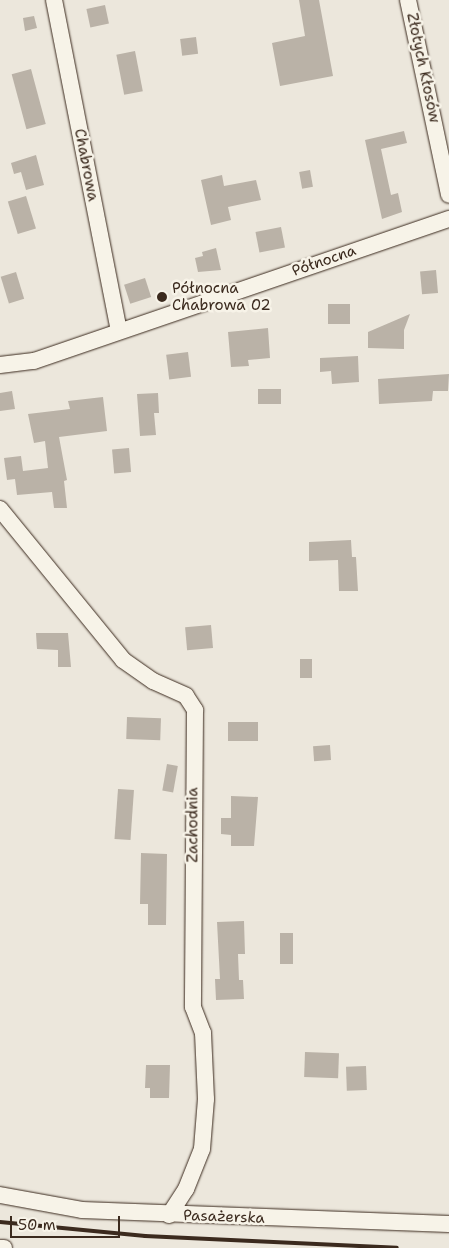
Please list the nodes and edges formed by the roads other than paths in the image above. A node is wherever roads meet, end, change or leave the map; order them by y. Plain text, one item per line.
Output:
1 (54, 0) edge
2 (408, 0) edge
3 (449, 195) edge
4 (449, 219) edge
5 (119, 330) junction
6 (0, 365) edge
7 (0, 509) edge
8 (0, 1195) edge
9 (169, 1215) junction
10 (449, 1224) edge
11 (0, 1248) edge
12 (4, 1248) edge

1 - 5 street, Chabrowa
2 - 3 street, Złotych Kłosów
4 - 5 street, Północna
5 - 6 street, Północna
7 - 9 street, Zachodnia
8 - 9 street, Pasażerska
9 - 10 street, Pasażerska
11 - 12 street

